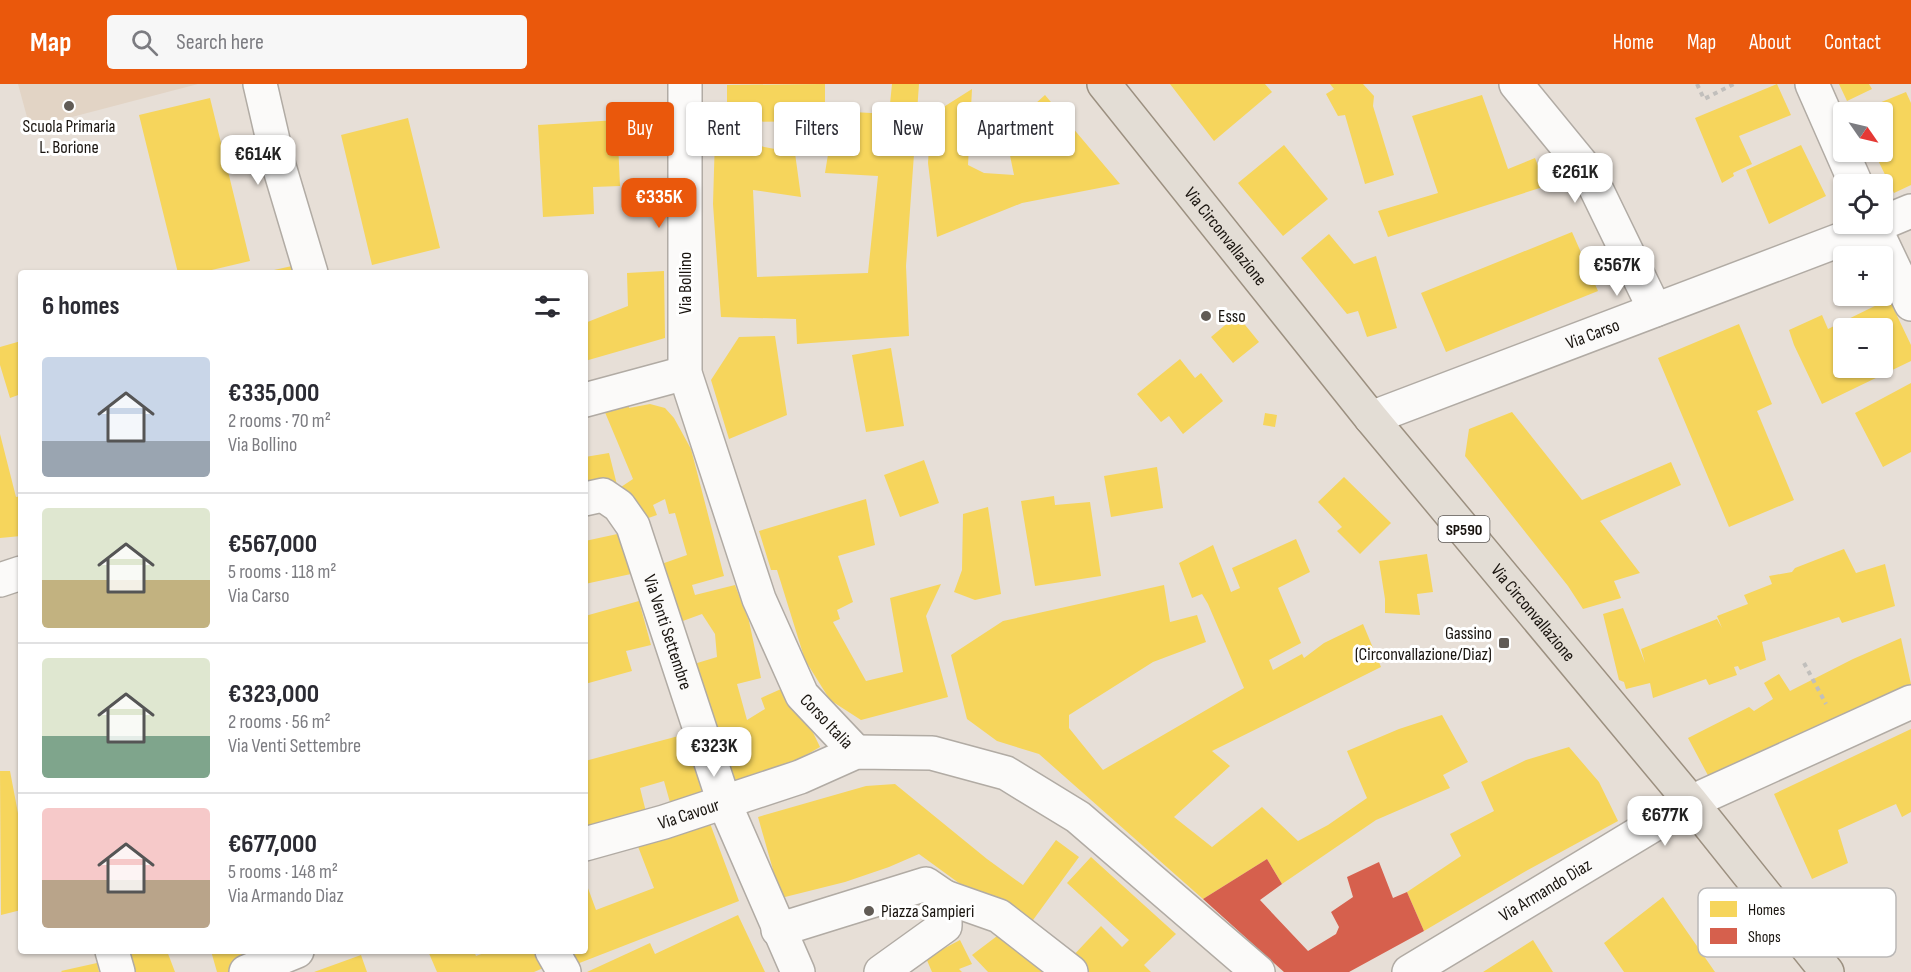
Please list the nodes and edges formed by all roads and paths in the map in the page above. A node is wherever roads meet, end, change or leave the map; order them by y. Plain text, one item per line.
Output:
1 (260, 84) edge
2 (685, 84) edge
3 (1104, 84) edge
4 (1516, 84) edge
5 (1697, 84) edge
6 (1734, 84) edge
7 (1812, 84) edge
8 (1852, 174) edge
9 (1911, 211) edge
10 (1893, 218) edge
11 (1852, 234) edge
12 (1882, 234) edge
13 (310, 270) edge
14 (1911, 304) edge
15 (1655, 310) junction
16 (685, 374) junction
17 (588, 399) edge
18 (1371, 418) junction
19 (588, 498) edge
20 (18, 574) edge
21 (0, 580) edge
22 (1804, 663) dead end
23 (1911, 702) edge
24 (1842, 734) junction
25 (856, 752) junction
26 (724, 802) junction
27 (1691, 802) junction
28 (588, 843) edge
29 (1760, 888) edge
30 (945, 897) junction
31 (778, 930) junction
32 (113, 954) edge
33 (290, 954) edge
34 (1815, 957) edge
35 (118, 972) edge
36 (246, 972) edge
37 (798, 972) edge
38 (881, 972) edge
39 (1071, 972) edge
40 (1258, 972) edge
41 (1408, 972) edge
42 (1827, 972) edge

1 - 13 street
2 - 16 street, Via Bollino
3 - 18 main road, Via Circonvallazione / SP590
4 - 15 street
5 - 6 path
7 - 8 street
9 - 10 street, Via Carso
11 - 15 street, Via Carso
12 - 14 street
15 - 18 street, Via Carso
16 - 17 street
16 - 25 street, Corso Italia
18 - 27 main road, Via Circonvallazione / SP590
19 - 26 street, Via Venti Settembre
20 - 21 street
22 - 24 path
23 - 24 street, Via Armando Diaz
24 - 27 street, Via Armando Diaz
25 - 26 street, Via Cavour
25 - 40 street, Corso Italia
26 - 28 street, Via Cavour
26 - 31 street, Via Venti Settembre
27 - 29 main road, Via Circonvallazione / SP590
27 - 41 street, Via Armando Diaz
30 - 31 street
30 - 38 street
30 - 39 street
31 - 37 street
32 - 35 street
33 - 36 street
34 - 42 main road, Via Circonvallazione / SP590

